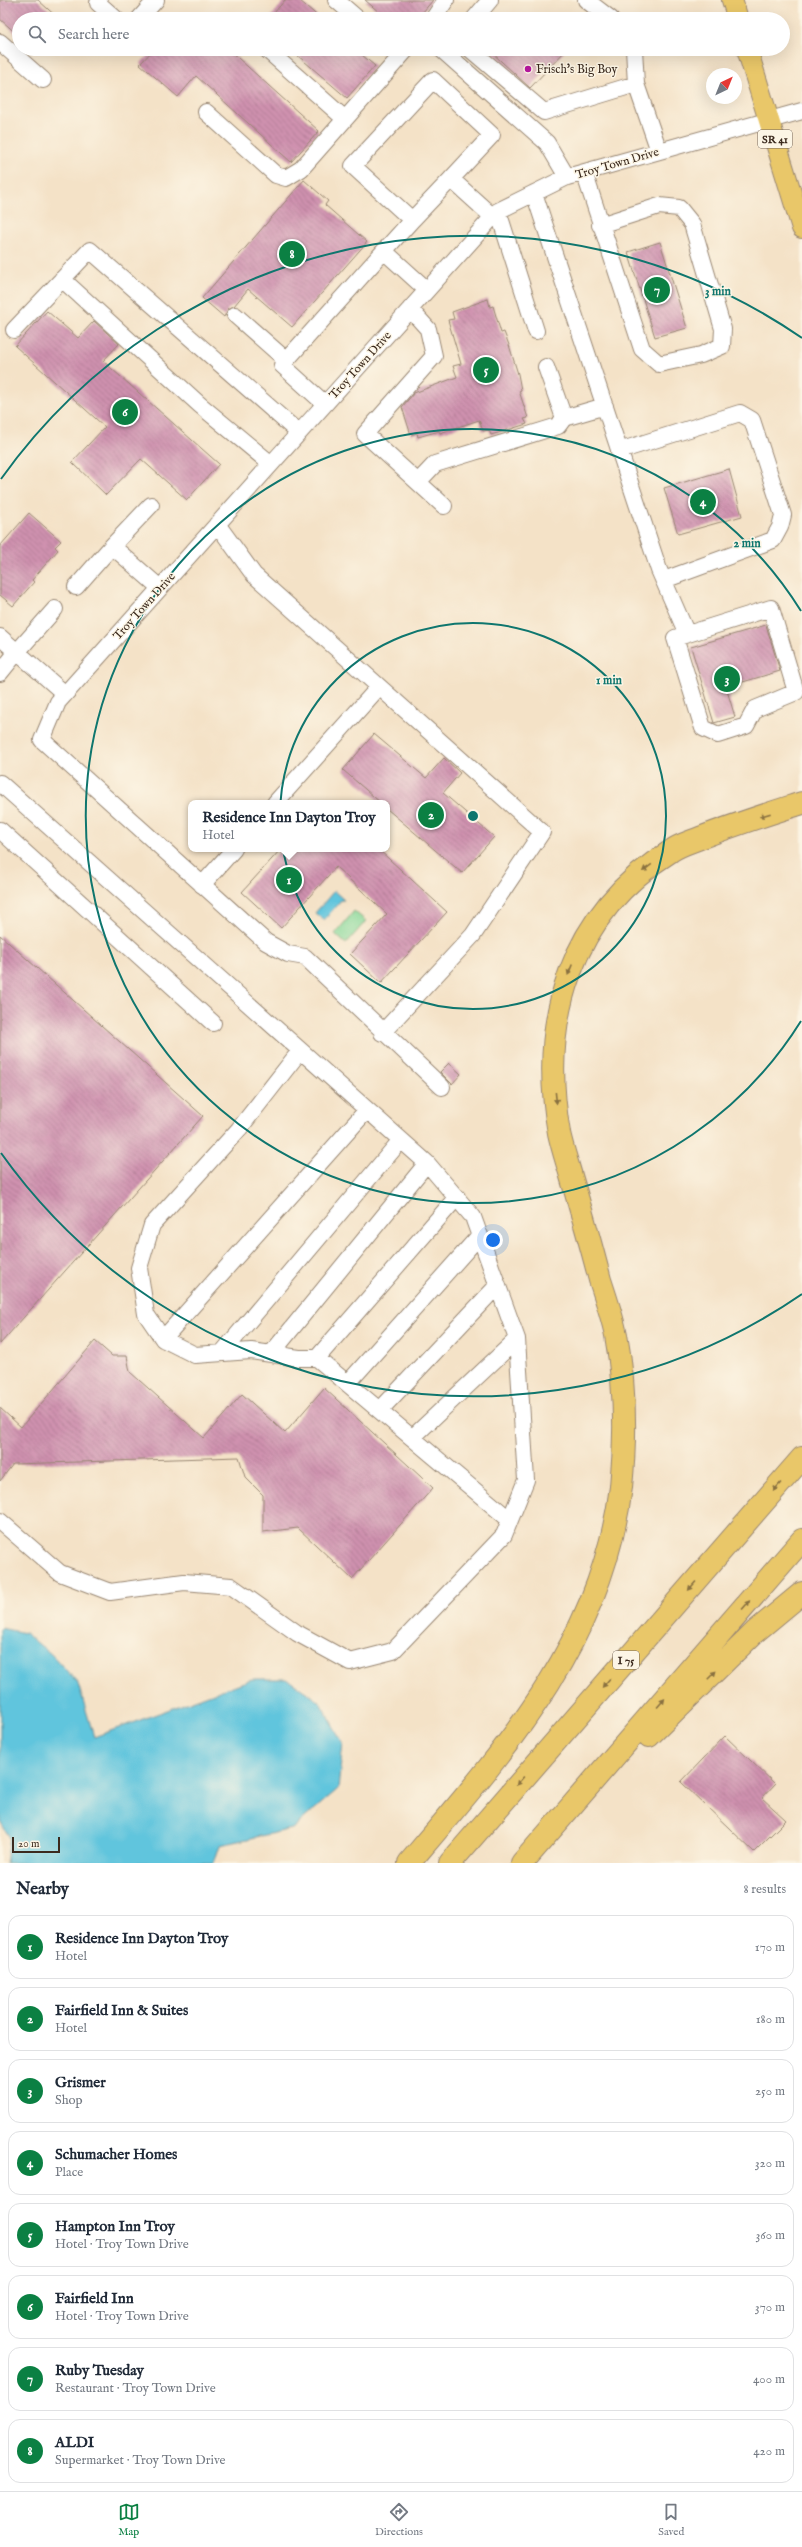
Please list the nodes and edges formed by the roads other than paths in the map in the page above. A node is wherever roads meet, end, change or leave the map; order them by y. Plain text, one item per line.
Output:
1 (156, 0) edge
2 (336, 0) edge
3 (446, 0) edge
4 (490, 0) edge
5 (586, 0) edge
6 (732, 0) edge
7 (98, 1) edge
8 (109, 12) edge
9 (145, 12) edge
10 (350, 12) edge
11 (438, 12) edge
12 (480, 12) edge
13 (602, 12) edge
14 (736, 12) edge
15 (0, 42) edge
16 (12, 53) edge
17 (16, 56) edge
18 (274, 56) edge
19 (397, 56) edge
20 (448, 56) edge
21 (478, 56) edge
22 (634, 56) edge
23 (749, 56) edge
24 (43, 80) dead end
25 (636, 84) junction
26 (802, 111) edge
27 (206, 112) dead end
28 (345, 119) junction
29 (770, 121) junction
30 (659, 151) junction
31 (584, 172) junction
32 (567, 177) junction
33 (451, 179) junction
34 (534, 193) junction
35 (496, 214) junction
36 (412, 220) junction
37 (801, 222) edge
38 (600, 225) junction
39 (384, 251) junction
40 (62, 279) junction
41 (427, 290) junction
42 (410, 309) junction
43 (235, 315) dead end
44 (14, 330) dead end
45 (536, 331) dead end
46 (286, 360) junction
47 (546, 367) dead end
48 (325, 404) junction
49 (605, 406) junction
50 (564, 418) junction
51 (299, 432) junction
52 (619, 450) junction
53 (271, 464) junction
54 (418, 482) junction
55 (151, 505) dead end
56 (444, 506) dead end
57 (217, 524) junction
58 (112, 546) junction
59 (664, 580) junction
60 (76, 587) dead end
61 (160, 588) junction
62 (55, 609) dead end
63 (687, 634) junction
64 (0, 637) edge
65 (17, 652) junction
66 (0, 673) edge
67 (379, 687) junction
68 (65, 694) junction
69 (0, 783) edge
70 (278, 800) edge
71 (802, 803) edge
72 (0, 830) edge
73 (231, 852) edge
74 (202, 885) junction
75 (213, 1023) dead end
76 (382, 1033) junction
77 (300, 1051) junction
78 (442, 1087) dead end
79 (367, 1110) junction
80 (401, 1140) junction
81 (427, 1163) junction
82 (456, 1197) junction
83 (480, 1235) junction
84 (498, 1285) junction
85 (163, 1339) junction
86 (517, 1339) junction
87 (222, 1353) junction
88 (271, 1354) junction
89 (317, 1358) junction
90 (348, 1384) junction
91 (380, 1410) junction
92 (413, 1437) junction
93 (802, 1458) edge
94 (510, 1520) junction
95 (0, 1521) edge
96 (802, 1540) edge
97 (802, 1593) edge
98 (543, 1838) junction
99 (409, 1863) edge
100 (450, 1863) edge
101 (522, 1863) edge

1 - 9 street
2 - 10 street
3 - 11 street
4 - 12 street
5 - 13 street
6 - 14 main road
7 - 8 street
15 - 16 street
17 - 24 street
18 - 28 street
19 - 28 street
20 - 32 street
21 - 25 street
22 - 25 street
23 - 29 main road, SR 41
25 - 30 street
26 - 29 street, Troy Town Drive
27 - 28 street
29 - 30 street, Troy Town Drive
29 - 37 main road, SR 41
30 - 31 street, Troy Town Drive
31 - 32 street, Troy Town Drive
31 - 38 street
32 - 34 street, Troy Town Drive
33 - 35 street
33 - 36 street
33 - 36 street
34 - 35 street, Troy Town Drive
34 - 49 street
35 - 41 street, Troy Town Drive
35 - 45 street
36 - 39 street
38 - 38 street
39 - 41 street
39 - 46 street
40 - 44 street
40 - 51 street
40 - 53 street
41 - 42 street, Troy Town Drive
42 - 48 street, Troy Town Drive
42 - 54 street
43 - 46 street
46 - 48 street
47 - 50 street
48 - 51 street, Troy Town Drive
49 - 50 street
49 - 52 street
50 - 54 street
51 - 53 street, Troy Town Drive
52 - 59 street
52 - 59 street
53 - 57 street, Troy Town Drive
54 - 56 street
55 - 58 street
57 - 61 street, Troy Town Drive
57 - 67 street
58 - 60 street
58 - 61 street
59 - 63 street
61 - 68 street, Troy Town Drive
62 - 65 street
63 - 63 street
64 - 65 street
65 - 66 street
65 - 68 street
67 - 70 street
67 - 76 street
68 - 74 street, Troy Town Drive
69 - 77 street
71 -> 99 highway
72 - 75 street
73 - 74 street
74 - 76 street
76 - 78 street
77 - 79 street
77 - 85 street
79 - 80 street
79 - 85 street
80 - 81 street
80 - 87 street
81 - 82 street
81 - 88 street
82 - 83 street
82 - 89 street
83 - 84 street
83 - 90 street
84 - 86 street
84 - 91 street
85 - 87 street
86 - 92 street
86 - 94 street
87 - 88 street
88 - 89 street
89 - 90 street
90 - 91 street
91 - 92 street
92 - 94 street
93 -> 100 highway, I 75
94 - 95 street
98 -> 96 highway
98 -> 97 highway
98 - 101 highway

